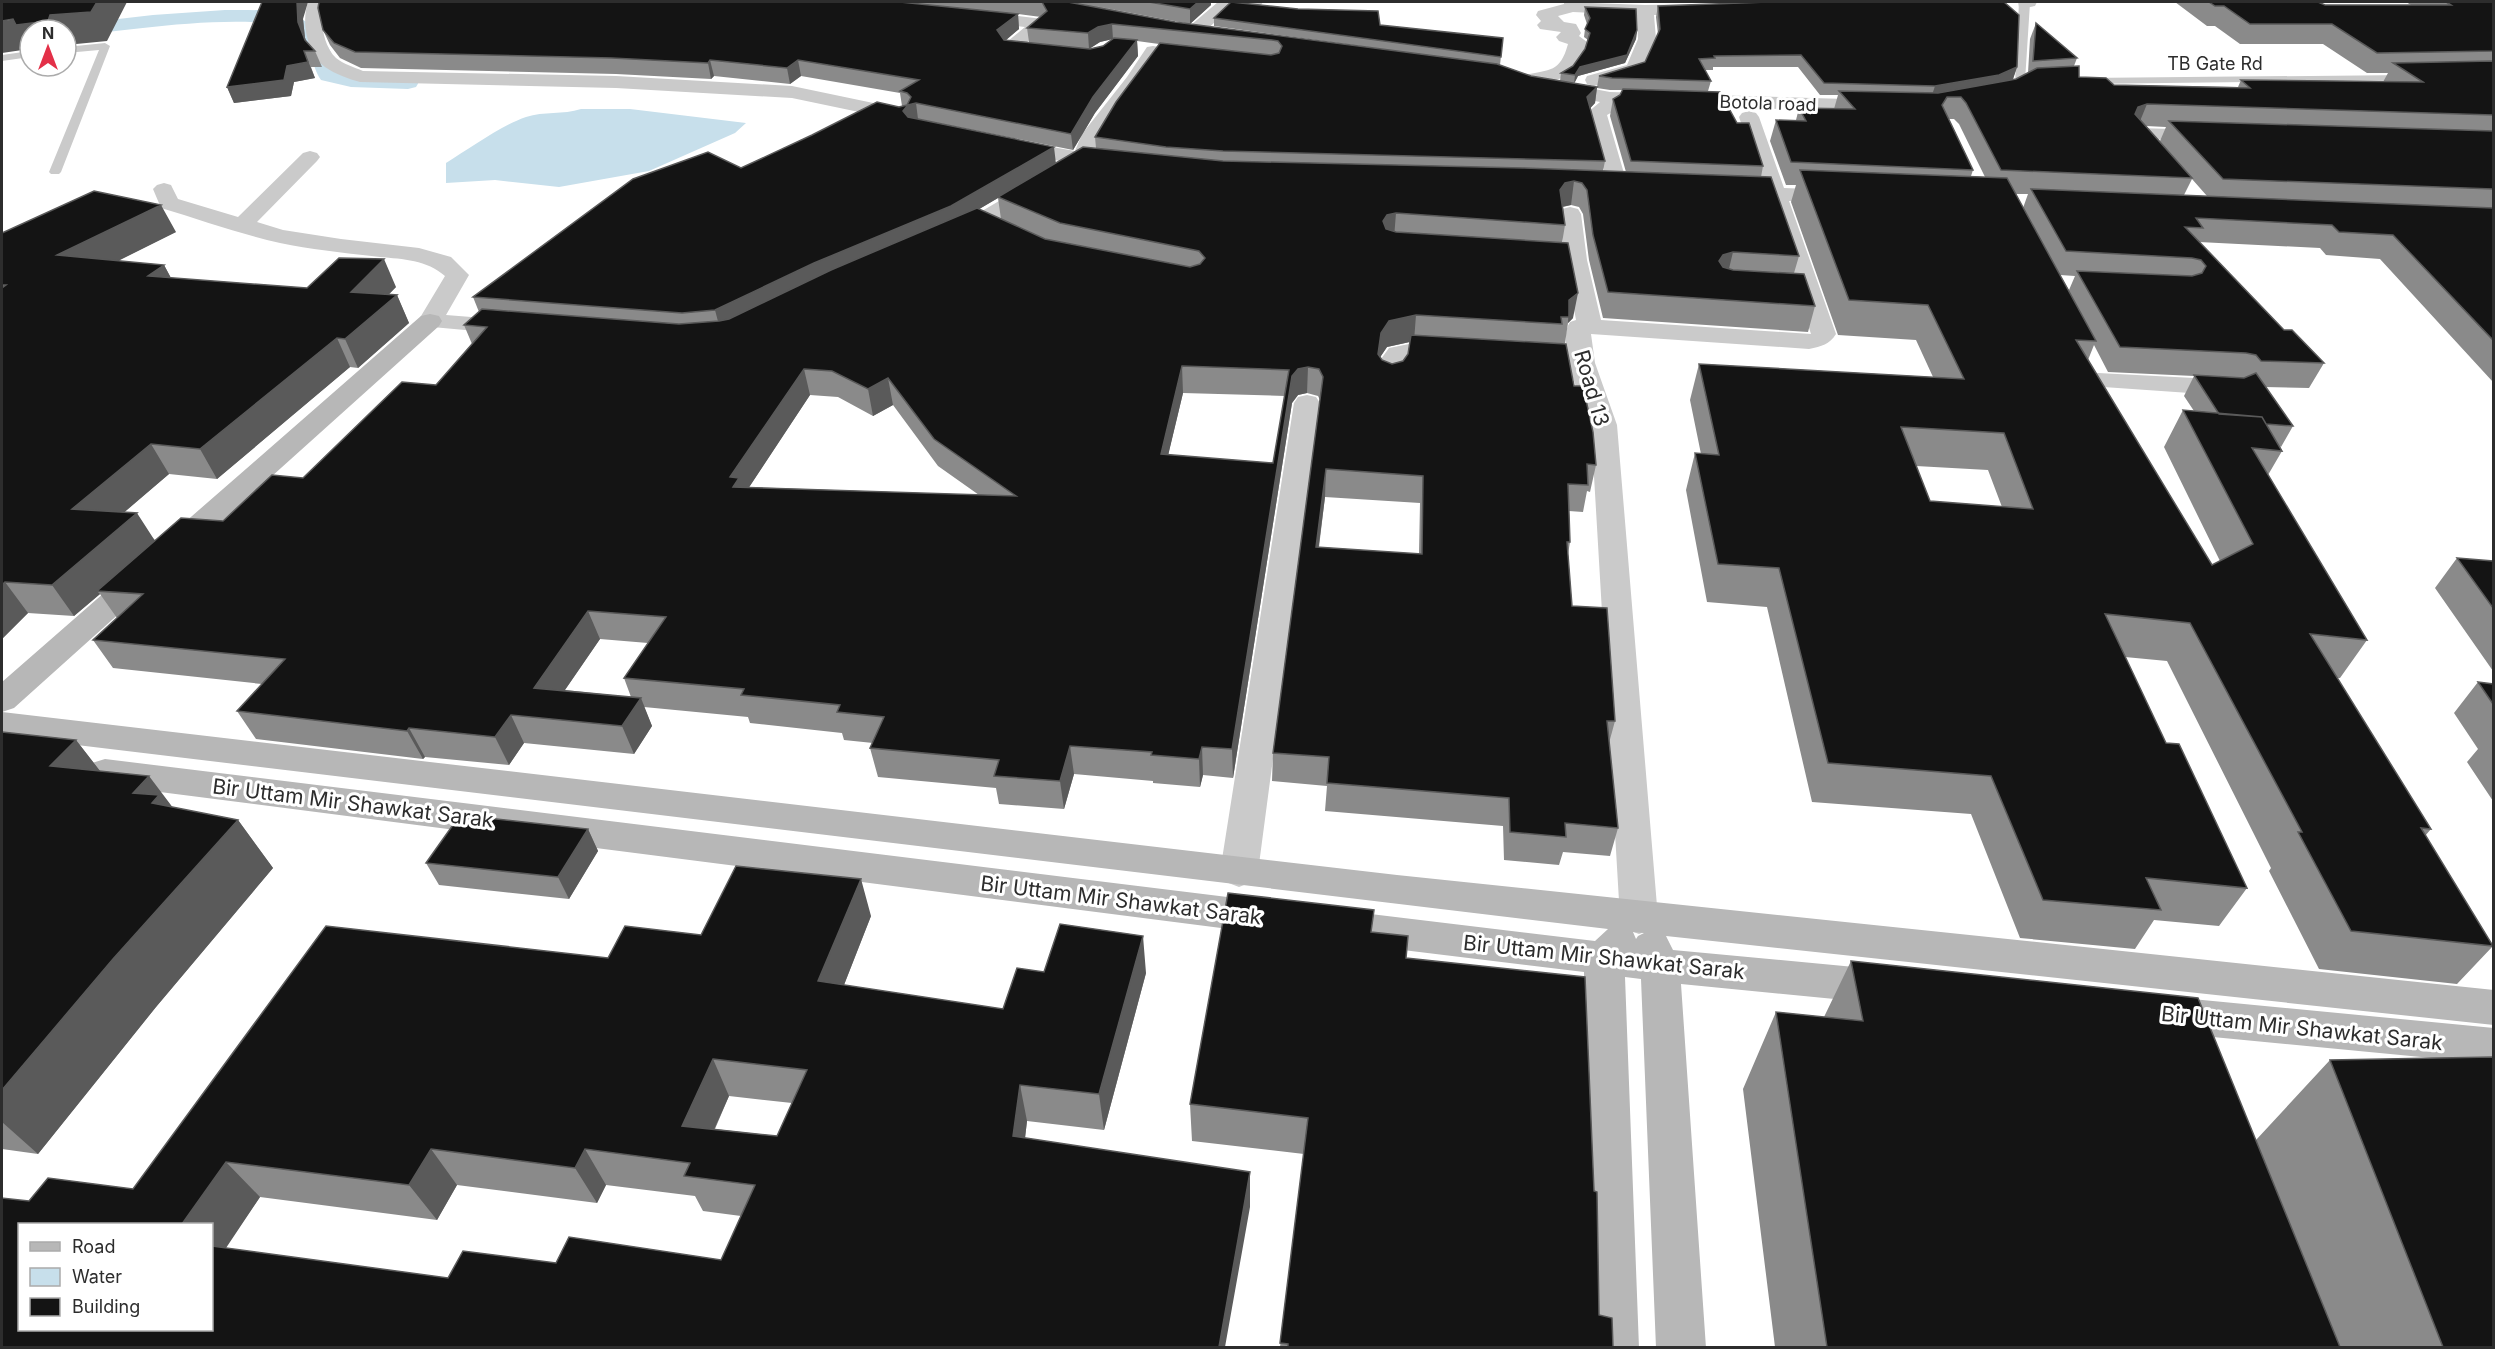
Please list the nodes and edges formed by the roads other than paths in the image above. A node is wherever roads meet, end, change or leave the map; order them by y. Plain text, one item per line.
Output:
1 (316, 2) edge
2 (1227, 2) edge
3 (1255, 2) edge
4 (2026, 2) edge
5 (1572, 4) edge
6 (1722, 8) edge
7 (1645, 10) junction
8 (963, 14) edge
9 (1141, 22) edge
10 (1195, 31) junction
11 (1218, 34) edge
12 (78, 49) edge
13 (1133, 49) edge
14 (1057, 53) edge
15 (18, 56) edge
16 (2, 58) edge
17 (1509, 76) edge
18 (2421, 78) edge
19 (2076, 81) edge
20 (2042, 83) edge
21 (1529, 84) junction
22 (2020, 84) junction
23 (1582, 92) junction
24 (2001, 94) edge
25 (1610, 98) junction
26 (1897, 106) edge
27 (902, 115) edge
28 (1749, 117) dead end
29 (2221, 137) edge
30 (988, 141) edge
31 (2153, 151) edge
32 (310, 157) dead end
33 (1081, 161) junction
34 (1134, 168) edge
35 (55, 172) dead end
36 (1638, 188) edge
37 (164, 189) dead end
38 (1706, 190) edge
39 (1776, 193) junction
40 (1856, 196) edge
41 (1570, 214) dead end
42 (980, 222) junction
43 (242, 226) junction
44 (1002, 232) edge
45 (932, 244) edge
46 (430, 321) junction
47 (1590, 327) junction
48 (535, 329) edge
49 (1481, 355) edge
50 (1391, 380) edge
51 (2098, 381) edge
52 (2233, 388) edge
53 (1307, 403) dead end
54 (2, 700) edge
55 (2, 724) edge
56 (72, 768) edge
57 (1239, 872) junction
58 (1639, 918) junction
59 (1604, 958) junction
60 (1660, 965) junction
61 (1922, 991) edge
62 (2493, 1008) edge
63 (2124, 1010) edge
64 (2493, 1046) edge
65 (1614, 1347) edge
66 (1681, 1347) edge

1 - 27 street
2 - 3 street
2 - 10 street
4 - 22 lane
5 - 7 street
5 - 21 street
6 - 7 street
7 - 23 street
8 - 14 street
9 - 10 street
10 - 11 street
12 - 35 lane
13 - 33 street
15 - 16 lane
17 - 21 street, Botola road
18 - 19 lane, TB Gate Rd
20 - 22 lane
21 - 23 street, Botola road
22 - 24 street
23 - 25 street, Botola road
25 - 26 street, Botola road
25 - 36 street
28 - 39 street, Road 13
29 - 31 street
30 - 33 street
32 - 43 street
33 - 34 street
33 - 42 street
37 - 43 street
38 - 39 street
39 - 40 street
39 - 47 street, Road 13
41 - 47 street
42 - 44 street
42 - 45 street
43 - 46 street
46 - 48 street
46 - 54 main road
47 - 58 street, Road 13
49 - 50 street
51 - 52 street
53 - 57 street
55 - 57 main road, Bir Uttam Mir Shawkat Sarak
56 - 59 main road, Bir Uttam Mir Shawkat Sarak
57 - 58 main road, Bir Uttam Mir Shawkat Sarak
58 - 59 main road
58 - 60 main road
58 - 62 main road, Bir Uttam Mir Shawkat Sarak
59 - 60 main road, Bir Uttam Mir Shawkat Sarak
59 - 65 main road
60 - 61 main road, Bir Uttam Mir Shawkat Sarak
60 - 66 main road
63 - 64 main road, Bir Uttam Mir Shawkat Sarak

